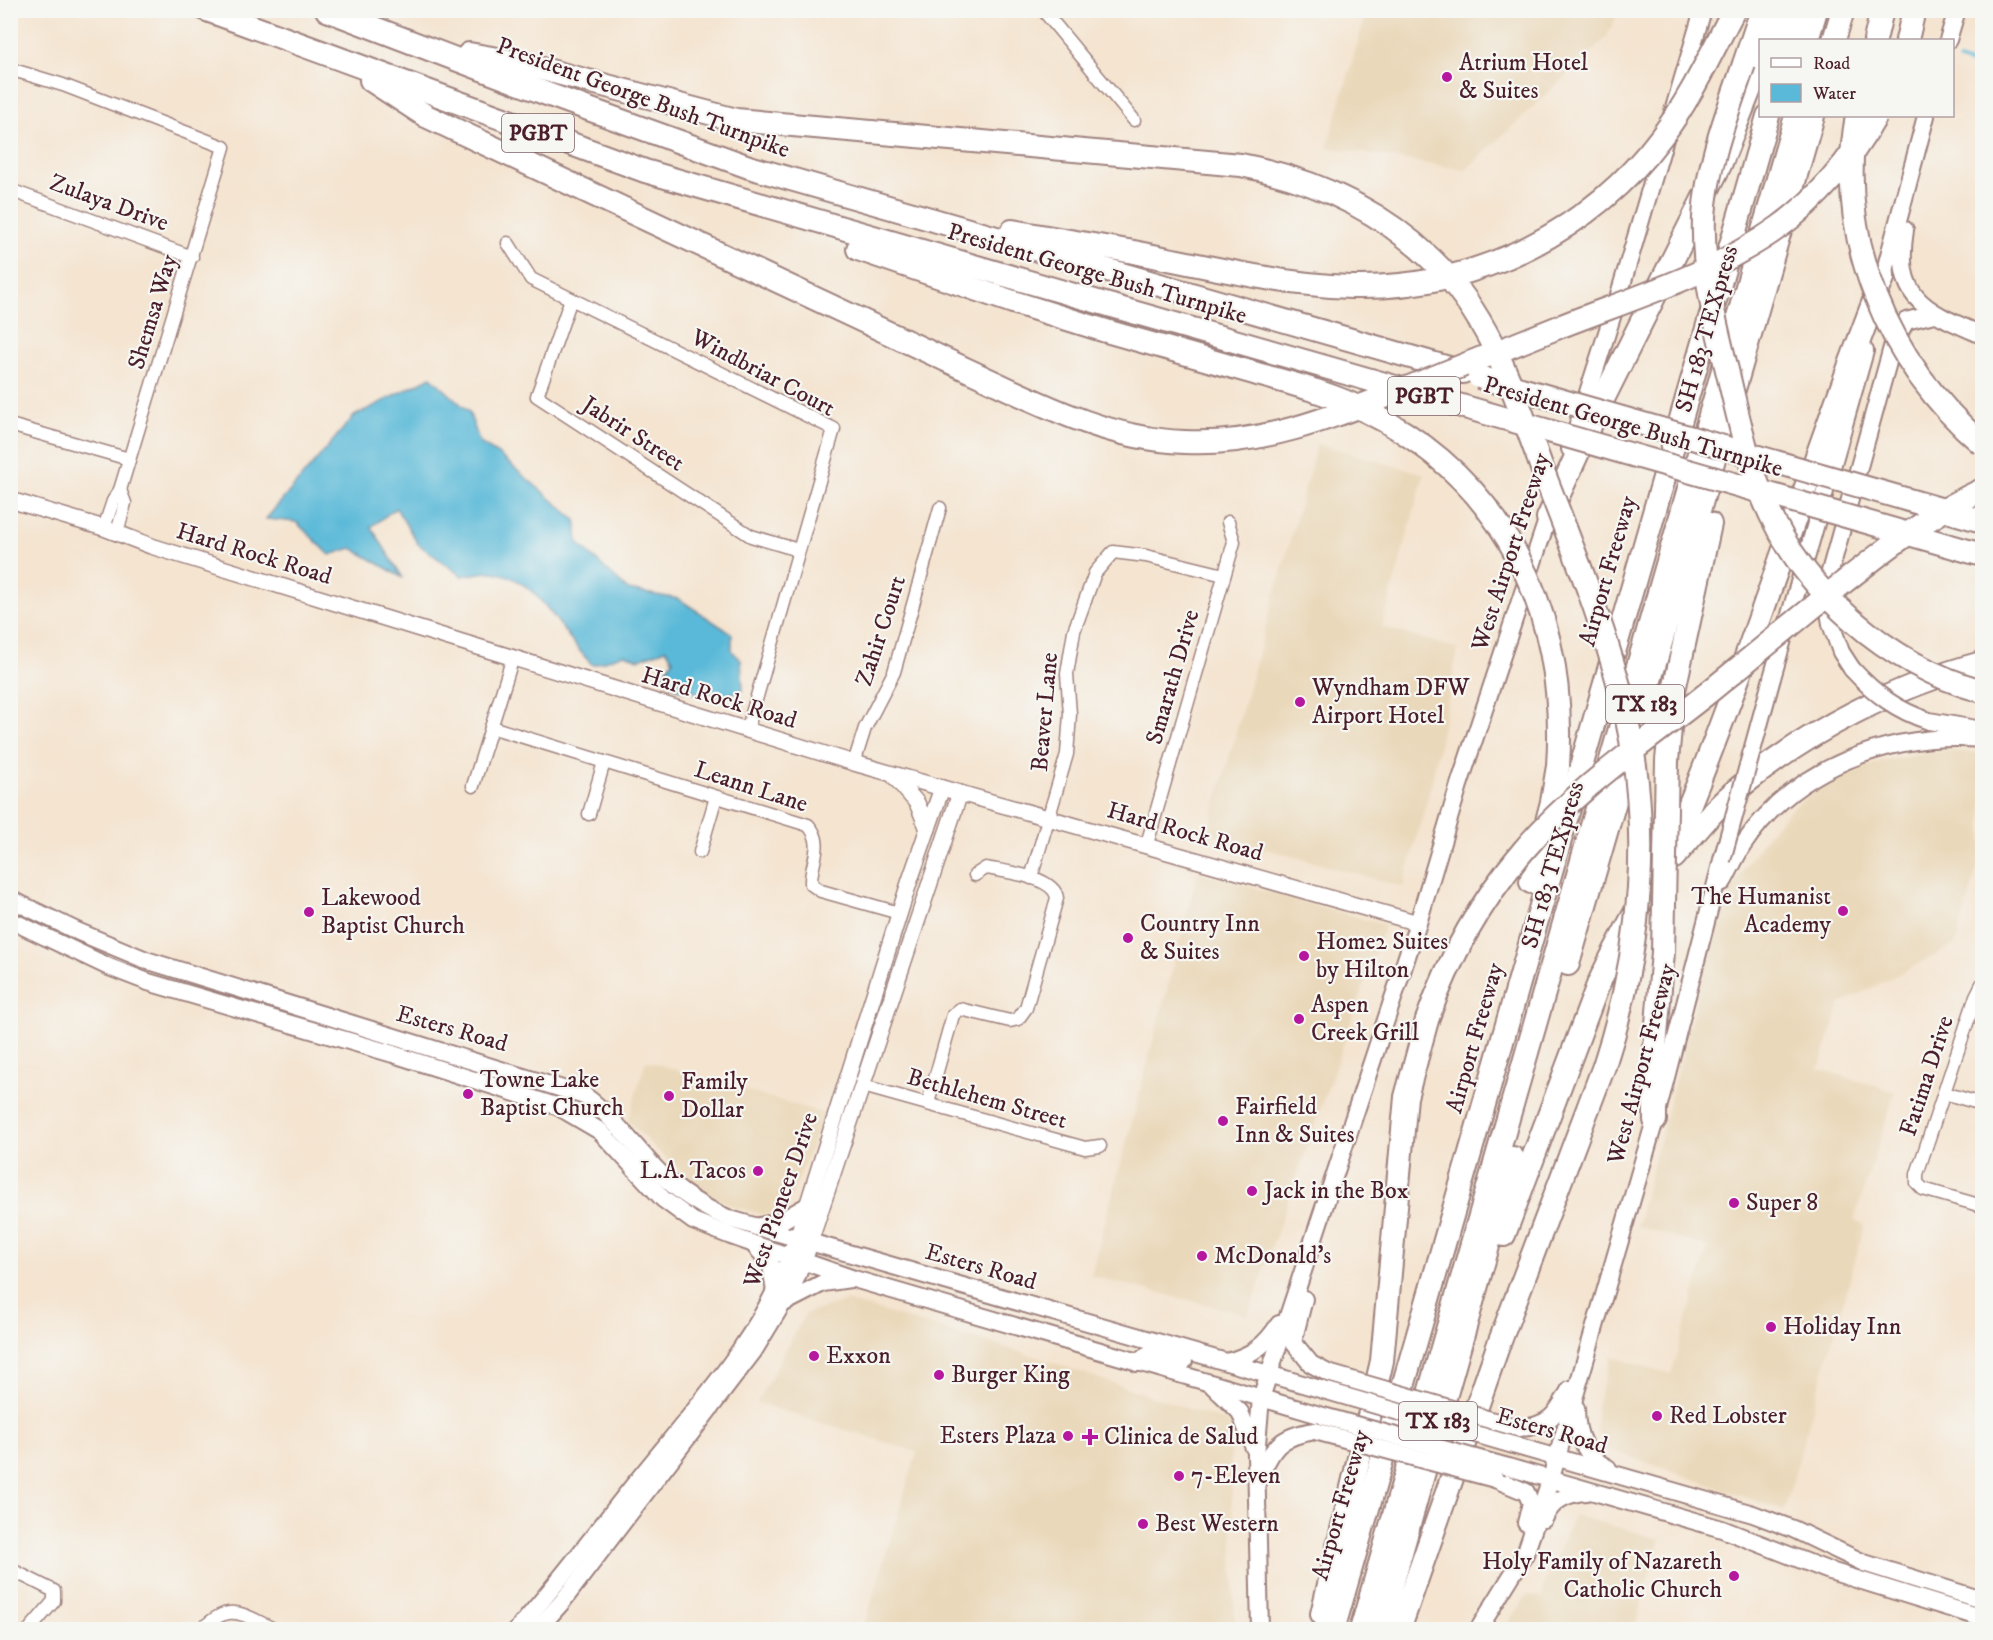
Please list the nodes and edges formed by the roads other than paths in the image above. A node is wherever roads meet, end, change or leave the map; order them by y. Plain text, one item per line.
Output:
1 (207, 10) edge
2 (327, 10) edge
3 (1043, 10) edge
4 (1702, 10) edge
5 (1734, 10) edge
6 (1762, 10) edge
7 (1781, 10) edge
8 (1799, 10) edge
9 (1816, 10) edge
10 (1826, 10) edge
11 (1843, 10) edge
12 (1914, 10) edge
13 (1957, 10) edge
14 (1770, 39) edge
15 (1790, 39) edge
16 (1807, 39) edge
17 (1818, 39) edge
18 (1834, 39) edge
19 (1907, 39) edge
20 (1948, 39) edge
21 (418, 45) junction
22 (334, 57) junction
23 (10, 69) edge
24 (1759, 69) edge
25 (1768, 117) edge
26 (1785, 117) edge
27 (1796, 117) edge
28 (1813, 117) edge
29 (1857, 117) edge
30 (1875, 117) edge
31 (1926, 117) edge
32 (1134, 120) dead end
33 (1918, 146) junction
34 (10, 190) edge
35 (744, 201) junction
36 (936, 221) junction
37 (508, 243) dead end
38 (192, 257) junction
39 (1883, 278) junction
40 (571, 298) junction
41 (1934, 314) junction
42 (1983, 335) edge
43 (10, 425) edge
44 (1724, 429) junction
45 (1983, 444) edge
46 (129, 459) junction
47 (1983, 490) edge
48 (10, 500) edge
49 (940, 508) dead end
50 (1548, 518) junction
51 (1983, 521) edge
52 (1228, 522) dead end
53 (110, 530) junction
54 (798, 550) junction
55 (1983, 555) edge
56 (1224, 575) junction
57 (513, 657) junction
58 (1983, 663) edge
59 (1983, 691) edge
60 (491, 727) junction
61 (1983, 730) edge
62 (747, 731) junction
63 (1983, 739) edge
64 (604, 762) junction
65 (854, 764) junction
66 (893, 775) junction
67 (473, 786) dead end
68 (942, 788) junction
69 (960, 793) junction
70 (716, 797) junction
71 (589, 814) dead end
72 (1049, 818) junction
73 (928, 829) junction
74 (1147, 844) junction
75 (700, 852) dead end
76 (975, 875) dead end
77 (1031, 878) junction
78 (1652, 884) junction
79 (10, 899) edge
80 (899, 913) junction
81 (1706, 914) junction
82 (10, 920) edge
83 (1419, 923) junction
84 (1983, 984) edge
85 (890, 1008) junction
86 (370, 1038) junction
87 (854, 1058) junction
88 (524, 1076) junction
89 (863, 1086) junction
90 (519, 1092) junction
91 (1944, 1093) junction
92 (928, 1103) junction
93 (1983, 1104) edge
94 (1356, 1109) junction
95 (1655, 1120) junction
96 (850, 1126) junction
97 (1100, 1146) dead end
98 (807, 1206) junction
99 (1983, 1206) edge
100 (756, 1227) junction
101 (803, 1240) junction
102 (755, 1245) junction
103 (1443, 1248) junction
104 (797, 1260) junction
105 (854, 1279) junction
106 (1475, 1292) junction
107 (780, 1298) junction
108 (1006, 1299) junction
109 (1290, 1308) junction
110 (1069, 1317) junction
111 (1000, 1321) junction
112 (1144, 1339) junction
113 (1222, 1361) junction
114 (1584, 1362) junction
115 (1137, 1363) junction
116 (1268, 1374) junction
117 (1210, 1383) junction
118 (1575, 1392) junction
119 (1261, 1398) junction
120 (1319, 1424) junction
121 (1256, 1455) junction
122 (1557, 1457) junction
123 (1628, 1477) junction
124 (1551, 1478) junction
125 (1256, 1486) junction
126 (1592, 1492) junction
127 (1525, 1554) junction
128 (10, 1569) edge
129 (1983, 1600) edge
130 (1983, 1618) edge
131 (29, 1629) edge
132 (201, 1629) edge
133 (276, 1629) edge
134 (517, 1629) edge
135 (537, 1629) edge
136 (1260, 1629) edge
137 (1320, 1629) edge
138 (1333, 1629) edge
139 (1352, 1629) edge
140 (1361, 1629) edge
141 (1379, 1629) edge
142 (1399, 1629) edge
143 (1478, 1629) edge

1 - 22 highway, President George Bush Turnpike / PGBT
2 - 21 highway, President George Bush Turnpike / PGBT
3 - 32 street
4 - 50 main road, West Airport Freeway
5 - 36 highway, bridge
6 - 59 highway, bridge
7 - 14 highway
8 - 15 highway
9 - 16 highway
10 - 17 highway
11 - 18 highway
12 - 19 highway
13 - 20 main road
21 - 36 highway, President George Bush Turnpike / PGBT
21 - 142 highway, bridge
22 - 30 highway, bridge
22 - 35 highway, President George Bush Turnpike / PGBT
23 - 38 street, Shemsa Way
24 - 50 highway
25 - 103 highway, Airport Freeway / TX 183
26 - 139 highway, SH 183 TEXpress
27 - 140 highway, SH 183 TEXpress
28 - 44 highway, TX 183
29 - 45 highway, bridge
31 - 33 main road, West Airport Freeway
33 - 39 main road, West Airport Freeway
33 - 41 main road
34 - 38 street, Zulaya Drive
35 - 55 highway, President George Bush Turnpike / PGBT, bridge
35 - 103 highway, bridge
36 - 51 highway, President George Bush Turnpike / PGBT, bridge
37 - 40 street, Windbriar Court
38 - 46 street, Shemsa Way
39 - 78 highway
39 - 81 main road, West Airport Freeway, bridge
40 - 54 street, Jabrir Street
40 - 54 street, Windbriar Court
41 - 42 main road
41 - 61 main road, bridge
43 - 46 street
44 - 95 highway, bridge
44 - 106 highway, TX 183
46 - 53 street, Shemsa Way
47 - 137 highway, bridge
48 - 53 street, Hard Rock Road
49 - 65 street, Zahir Court
50 - 83 main road, West Airport Freeway
52 - 56 street, Smarath Drive
53 - 57 street, Hard Rock Road
54 - 62 street, Windbriar Court
56 - 72 street, Beaver Lane
56 - 74 street, Smarath Drive
57 - 60 street
57 - 62 street, Hard Rock Road
58 - 78 highway
60 - 64 street, Leann Lane
60 - 67 street
62 - 65 street, Hard Rock Road
63 - 81 main road
64 - 70 street, Leann Lane
64 - 71 street
65 - 66 street, Hard Rock Road
66 - 68 street, Hard Rock Road
66 - 73 street
68 - 69 street, Hard Rock Road
68 - 73 street, West Pioneer Drive
69 - 72 street, Hard Rock Road
69 - 85 street, West Pioneer Drive
70 - 75 street
70 - 80 street, Leann Lane
72 - 74 street, Hard Rock Road
72 - 77 street
73 - 80 street, West Pioneer Drive
74 - 83 street, Hard Rock Road
76 - 77 street
77 - 92 street
78 - 106 highway
79 - 86 main road, Esters Road
80 - 85 street
80 - 87 street, West Pioneer Drive
81 - 95 main road, West Airport Freeway
82 - 86 main road, Esters Road
83 - 94 main road, West Airport Freeway
84 - 91 street, Fatima Drive
85 - 89 street, West Pioneer Drive
86 - 88 main road, Esters Road
86 - 90 main road, Esters Road
87 - 96 street
87 - 98 street, West Pioneer Drive
88 - 90 main road
88 - 100 main road, Esters Road
89 - 92 street, Bethlehem Street
89 - 96 street, West Pioneer Drive
90 - 102 main road, Esters Road
91 - 93 street
91 - 99 street, Fatima Drive
92 - 97 street, Bethlehem Street
94 - 109 main road, West Airport Freeway
94 - 114 main road, bridge
95 - 114 main road, West Airport Freeway
96 - 101 street, West Pioneer Drive
98 - 100 main road
98 - 101 street, West Pioneer Drive
100 - 101 main road, Esters Road
101 - 104 main road, West Pioneer Drive
101 - 108 main road, Esters Road
102 - 104 main road, Esters Road
102 - 107 main road
103 - 138 highway, Airport Freeway / TX 183
104 - 105 main road, Esters Road
104 - 107 main road, West Pioneer Drive
105 - 107 main road
105 - 111 main road, Esters Road
106 - 141 highway, TX 183
107 - 134 main road, West Pioneer Drive
107 - 135 main road, West Pioneer Drive
108 - 110 main road, Esters Road
108 - 111 main road
109 - 113 main road
109 - 116 main road, West Airport Freeway
110 - 111 main road
110 - 112 main road, Esters Road
111 - 115 main road, Esters Road
112 - 113 main road, Esters Road
112 - 115 main road
113 - 115 main road
113 - 116 main road, Esters Road
114 - 118 main road, West Airport Freeway
115 - 117 main road, Esters Road
116 - 119 main road, West Airport Freeway
116 - 122 main road, Esters Road, bridge
117 - 119 main road, Esters Road
117 - 121 main road
118 - 122 main road, West Airport Freeway
118 - 123 main road
119 - 120 main road, Esters Road
119 - 121 main road, West Airport Freeway
120 - 124 main road, Esters Road, bridge
120 - 125 main road
120 - 127 main road, bridge
121 - 125 main road, West Airport Freeway
122 - 123 main road, Esters Road
122 - 124 main road, West Airport Freeway
123 - 129 main road, Esters Road
124 - 126 main road, Esters Road
124 - 127 main road, West Airport Freeway
125 - 136 main road, West Airport Freeway
126 - 127 main road
126 - 130 main road, Esters Road
127 - 143 main road, West Airport Freeway
128 - 131 street
132 - 133 street

